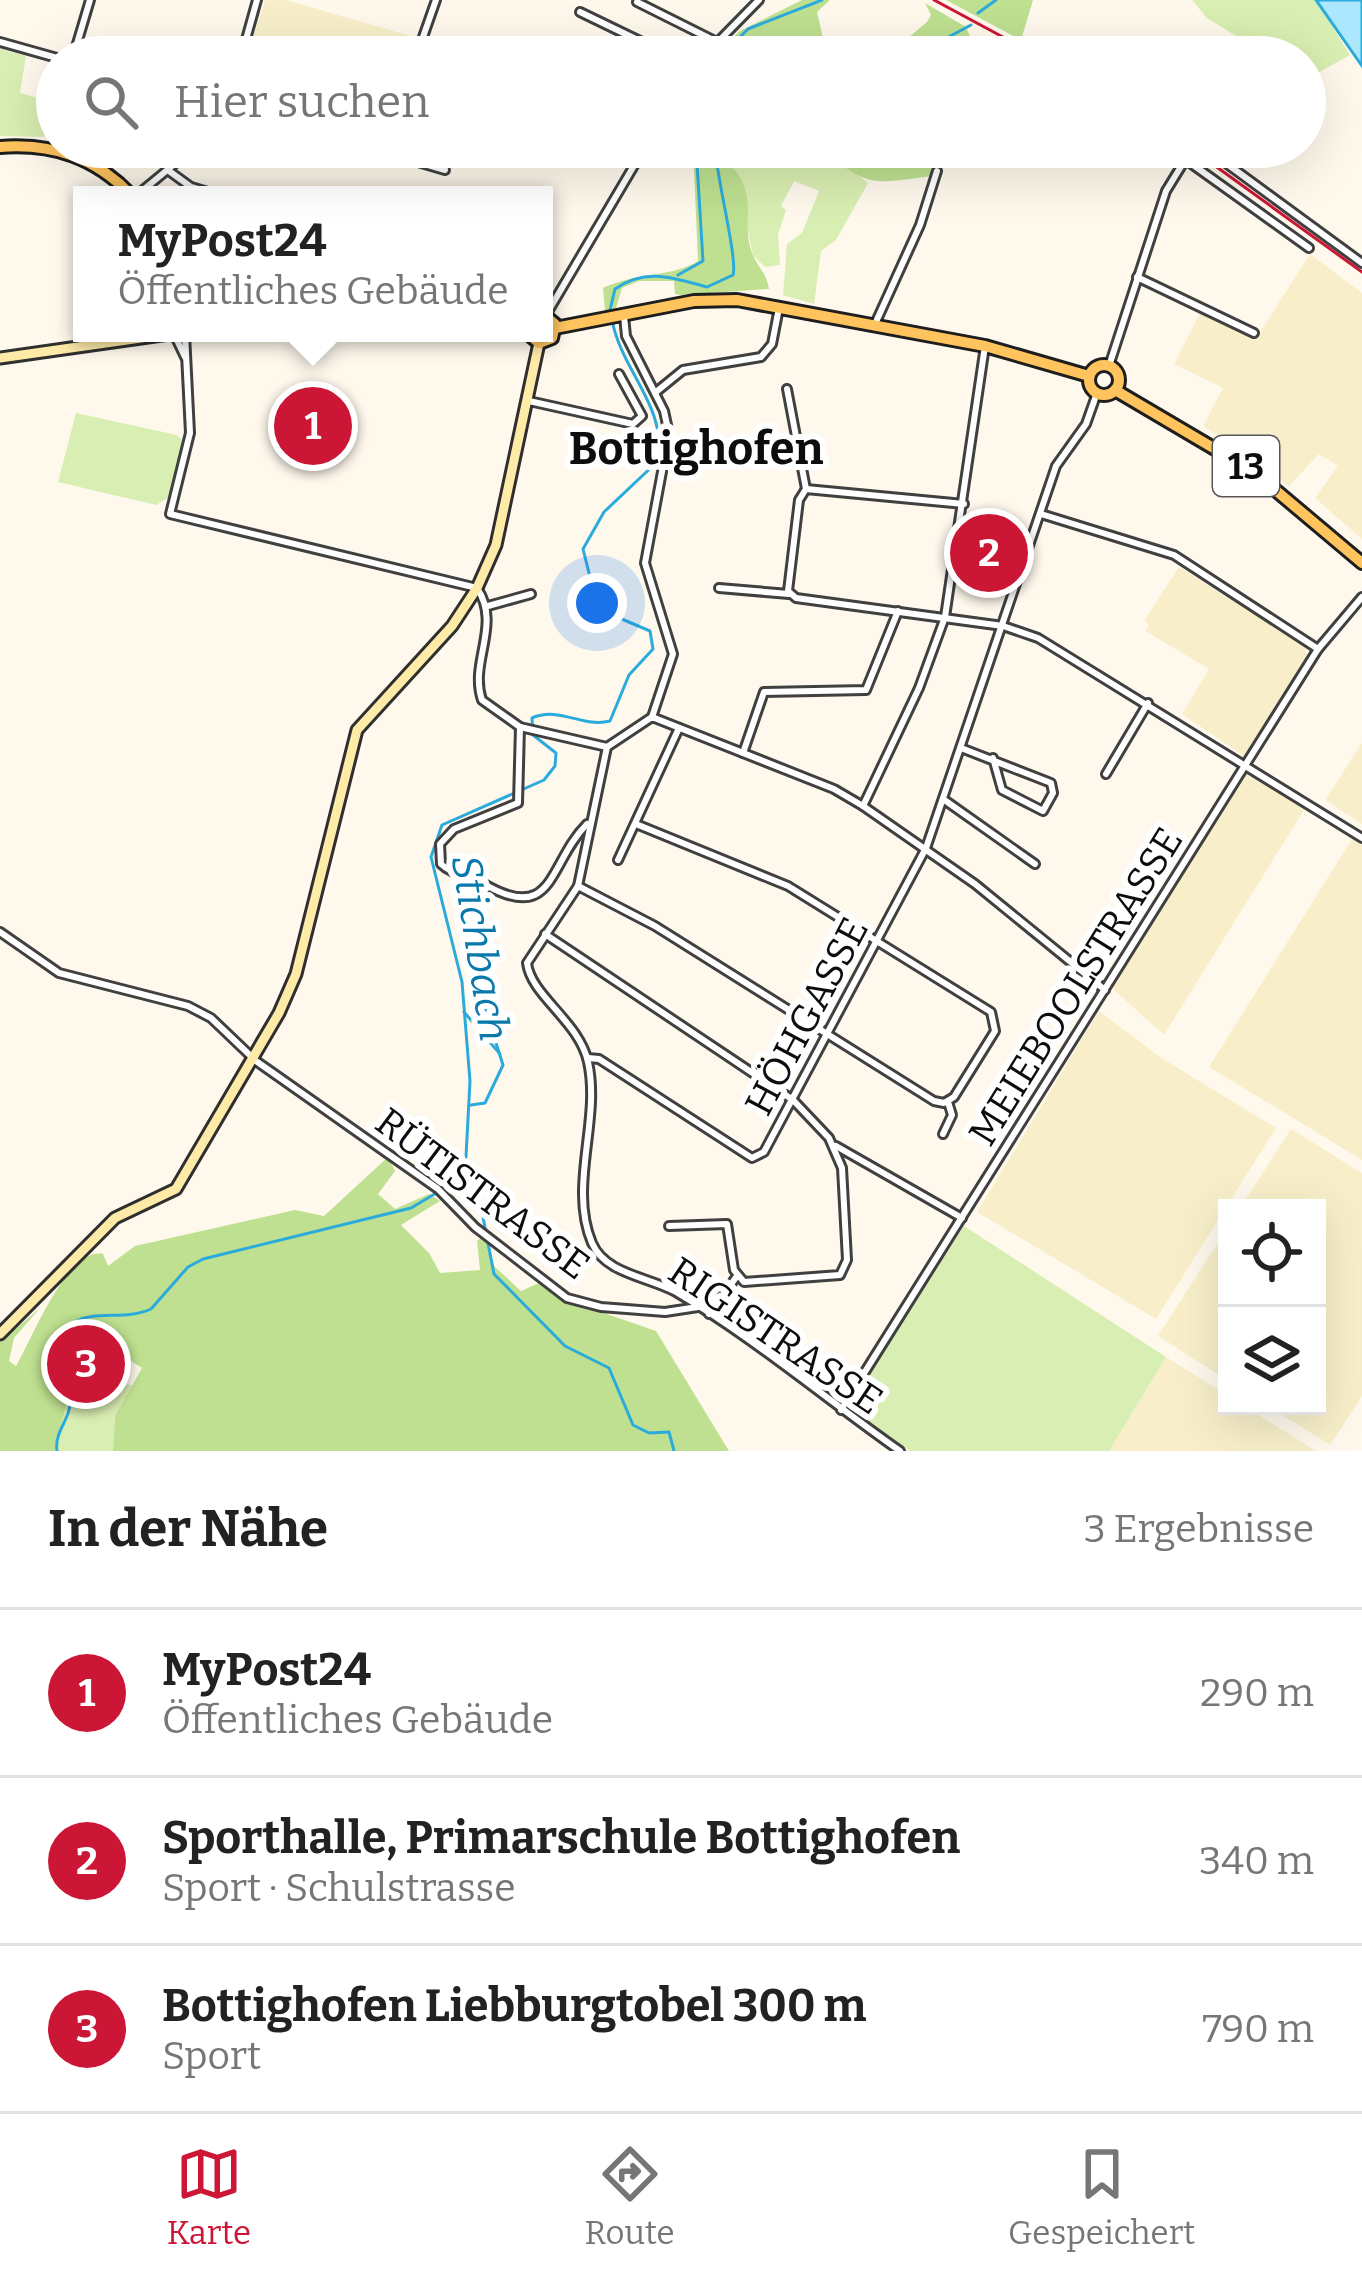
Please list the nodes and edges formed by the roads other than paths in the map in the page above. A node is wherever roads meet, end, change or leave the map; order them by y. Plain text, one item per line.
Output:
1 (90, 0) edge
2 (257, 0) edge
3 (436, 0) edge
4 (759, 0) edge
5 (637, 2) edge
6 (580, 12) dead end
7 (80, 36) edge
8 (247, 36) edge
9 (423, 36) edge
10 (630, 36) edge
11 (708, 36) edge
12 (720, 36) edge
13 (0, 42) edge
14 (36, 52) edge
15 (0, 146) edge
16 (36, 147) edge
17 (99, 168) edge
18 (172, 168) edge
19 (439, 168) edge
20 (632, 168) edge
21 (1180, 168) edge
22 (1200, 168) edge
23 (1233, 168) edge
24 (445, 170) dead end
25 (169, 171) junction
26 (937, 171) dead end
27 (124, 186) edge
28 (147, 186) edge
29 (190, 186) edge
30 (1309, 248) dead end
31 (1362, 263) edge
32 (1137, 277) junction
33 (553, 302) edge
34 (674, 305) junction
35 (778, 313) junction
36 (815, 316) junction
37 (616, 317) junction
38 (553, 325) edge
39 (555, 328) junction
40 (874, 328) junction
41 (1254, 333) dead end
42 (553, 335) edge
43 (96, 342) edge
44 (180, 342) edge
45 (539, 343) edge
46 (985, 346) junction
47 (0, 358) edge
48 (1108, 366) junction
49 (619, 374) dead end
50 (1089, 376) junction
51 (787, 389) dead end
52 (1115, 390) junction
53 (656, 392) junction
54 (1097, 393) junction
55 (525, 400) junction
56 (806, 489) junction
57 (964, 504) junction
58 (1041, 514) junction
59 (1362, 563) edge
60 (477, 588) junction
61 (719, 588) dead end
62 (789, 593) junction
63 (532, 594) dead end
64 (1362, 597) edge
65 (488, 606) junction
66 (898, 611) junction
67 (945, 617) junction
68 (1003, 626) junction
69 (1318, 649) junction
70 (1148, 703) junction
71 (652, 717) junction
72 (524, 728) junction
73 (679, 728) junction
74 (607, 747) junction
75 (961, 748) junction
76 (743, 752) junction
77 (993, 758) junction
78 (1245, 764) junction
79 (1106, 774) dead end
80 (944, 799) junction
81 (862, 806) junction
82 (589, 821) junction
83 (636, 824) junction
84 (1362, 838) edge
85 (926, 848) junction
86 (618, 860) dead end
87 (1036, 864) dead end
88 (578, 886) junction
89 (0, 932) edge
90 (545, 934) junction
91 (877, 941) junction
92 (1105, 990) junction
93 (827, 1034) junction
94 (254, 1058) junction
95 (587, 1058) junction
96 (793, 1100) junction
97 (948, 1102) junction
98 (943, 1134) dead end
99 (834, 1146) junction
100 (962, 1218) junction
101 (669, 1226) dead end
102 (736, 1276) junction
103 (698, 1307) junction
104 (709, 1314) junction
105 (0, 1334) edge
106 (841, 1410) junction
107 (900, 1451) edge

1 - 7 street
2 - 8 street
3 - 9 street
4 - 12 street
5 - 11 street
6 - 10 street
13 - 14 street
15 - 16 main road
17 - 27 main road
18 - 25 street
19 - 24 street
20 - 33 street
21 - 32 street
22 - 30 street
23 - 31 street
25 - 28 street
25 - 29 street
26 - 40 street
32 - 41 street
32 - 48 street
34 - 35 main road
34 - 36 main road
34 - 37 main road
35 - 36 main road
35 - 53 street
36 - 40 main road
37 - 39 main road
37 - 53 street
38 - 39 main road
39 - 42 main road
40 - 46 main road
43 - 47 street
44 - 60 street
45 - 55 street
46 - 50 main road
46 - 57 street
48 - 50 main road
48 - 52 main road
49 - 55 street
50 - 54 main road
51 - 56 street
52 - 54 main road
52 - 59 main road, 13
53 - 71 street
54 - 58 street, HÖHGASSE
55 - 60 street
56 - 57 street
56 - 62 street
57 - 67 street
58 - 68 street, HÖHGASSE
58 - 69 street
60 - 65 street
60 - 94 street
61 - 62 street
62 - 66 street
63 - 65 street
64 - 69 street, MEIEBOOLSTRASSE
65 - 72 street
66 - 67 street
66 - 76 street
67 - 68 street
67 - 81 street
68 - 70 street
68 - 75 street, HÖHGASSE
69 - 78 street, MEIEBOOLSTRASSE
70 - 78 street
70 - 79 street
71 - 73 street
71 - 74 street
72 - 74 street
72 - 82 street
73 - 76 street
73 - 83 street
74 - 82 street, RIGISTRASSE
75 - 77 street
75 - 80 street, HÖHGASSE
76 - 81 street
77 - 77 street
78 - 84 street
78 - 92 street, MEIEBOOLSTRASSE
80 - 85 street, HÖHGASSE
80 - 87 street
81 - 85 street
82 - 88 street, RIGISTRASSE
83 - 86 street
83 - 91 street
85 - 91 street, HÖHGASSE
85 - 92 street
88 - 90 street, RIGISTRASSE
88 - 93 street
89 - 94 street, RÜTISTRASSE
90 - 95 street, RIGISTRASSE
90 - 96 street
91 - 93 street, HÖHGASSE
91 - 97 street
92 - 100 street, MEIEBOOLSTRASSE
93 - 96 street, HÖHGASSE
93 - 97 street
94 - 103 street, RÜTISTRASSE
94 - 105 street
95 - 96 street, HÖHGASSE
95 - 103 street, RIGISTRASSE
96 - 99 street
97 - 98 street
99 - 100 street
99 - 102 street
100 - 106 street, MEIEBOOLSTRASSE
101 - 102 street
102 - 104 street
103 - 104 street, RIGISTRASSE
104 - 106 street, RIGISTRASSE
106 - 107 street, RIGISTRASSE

